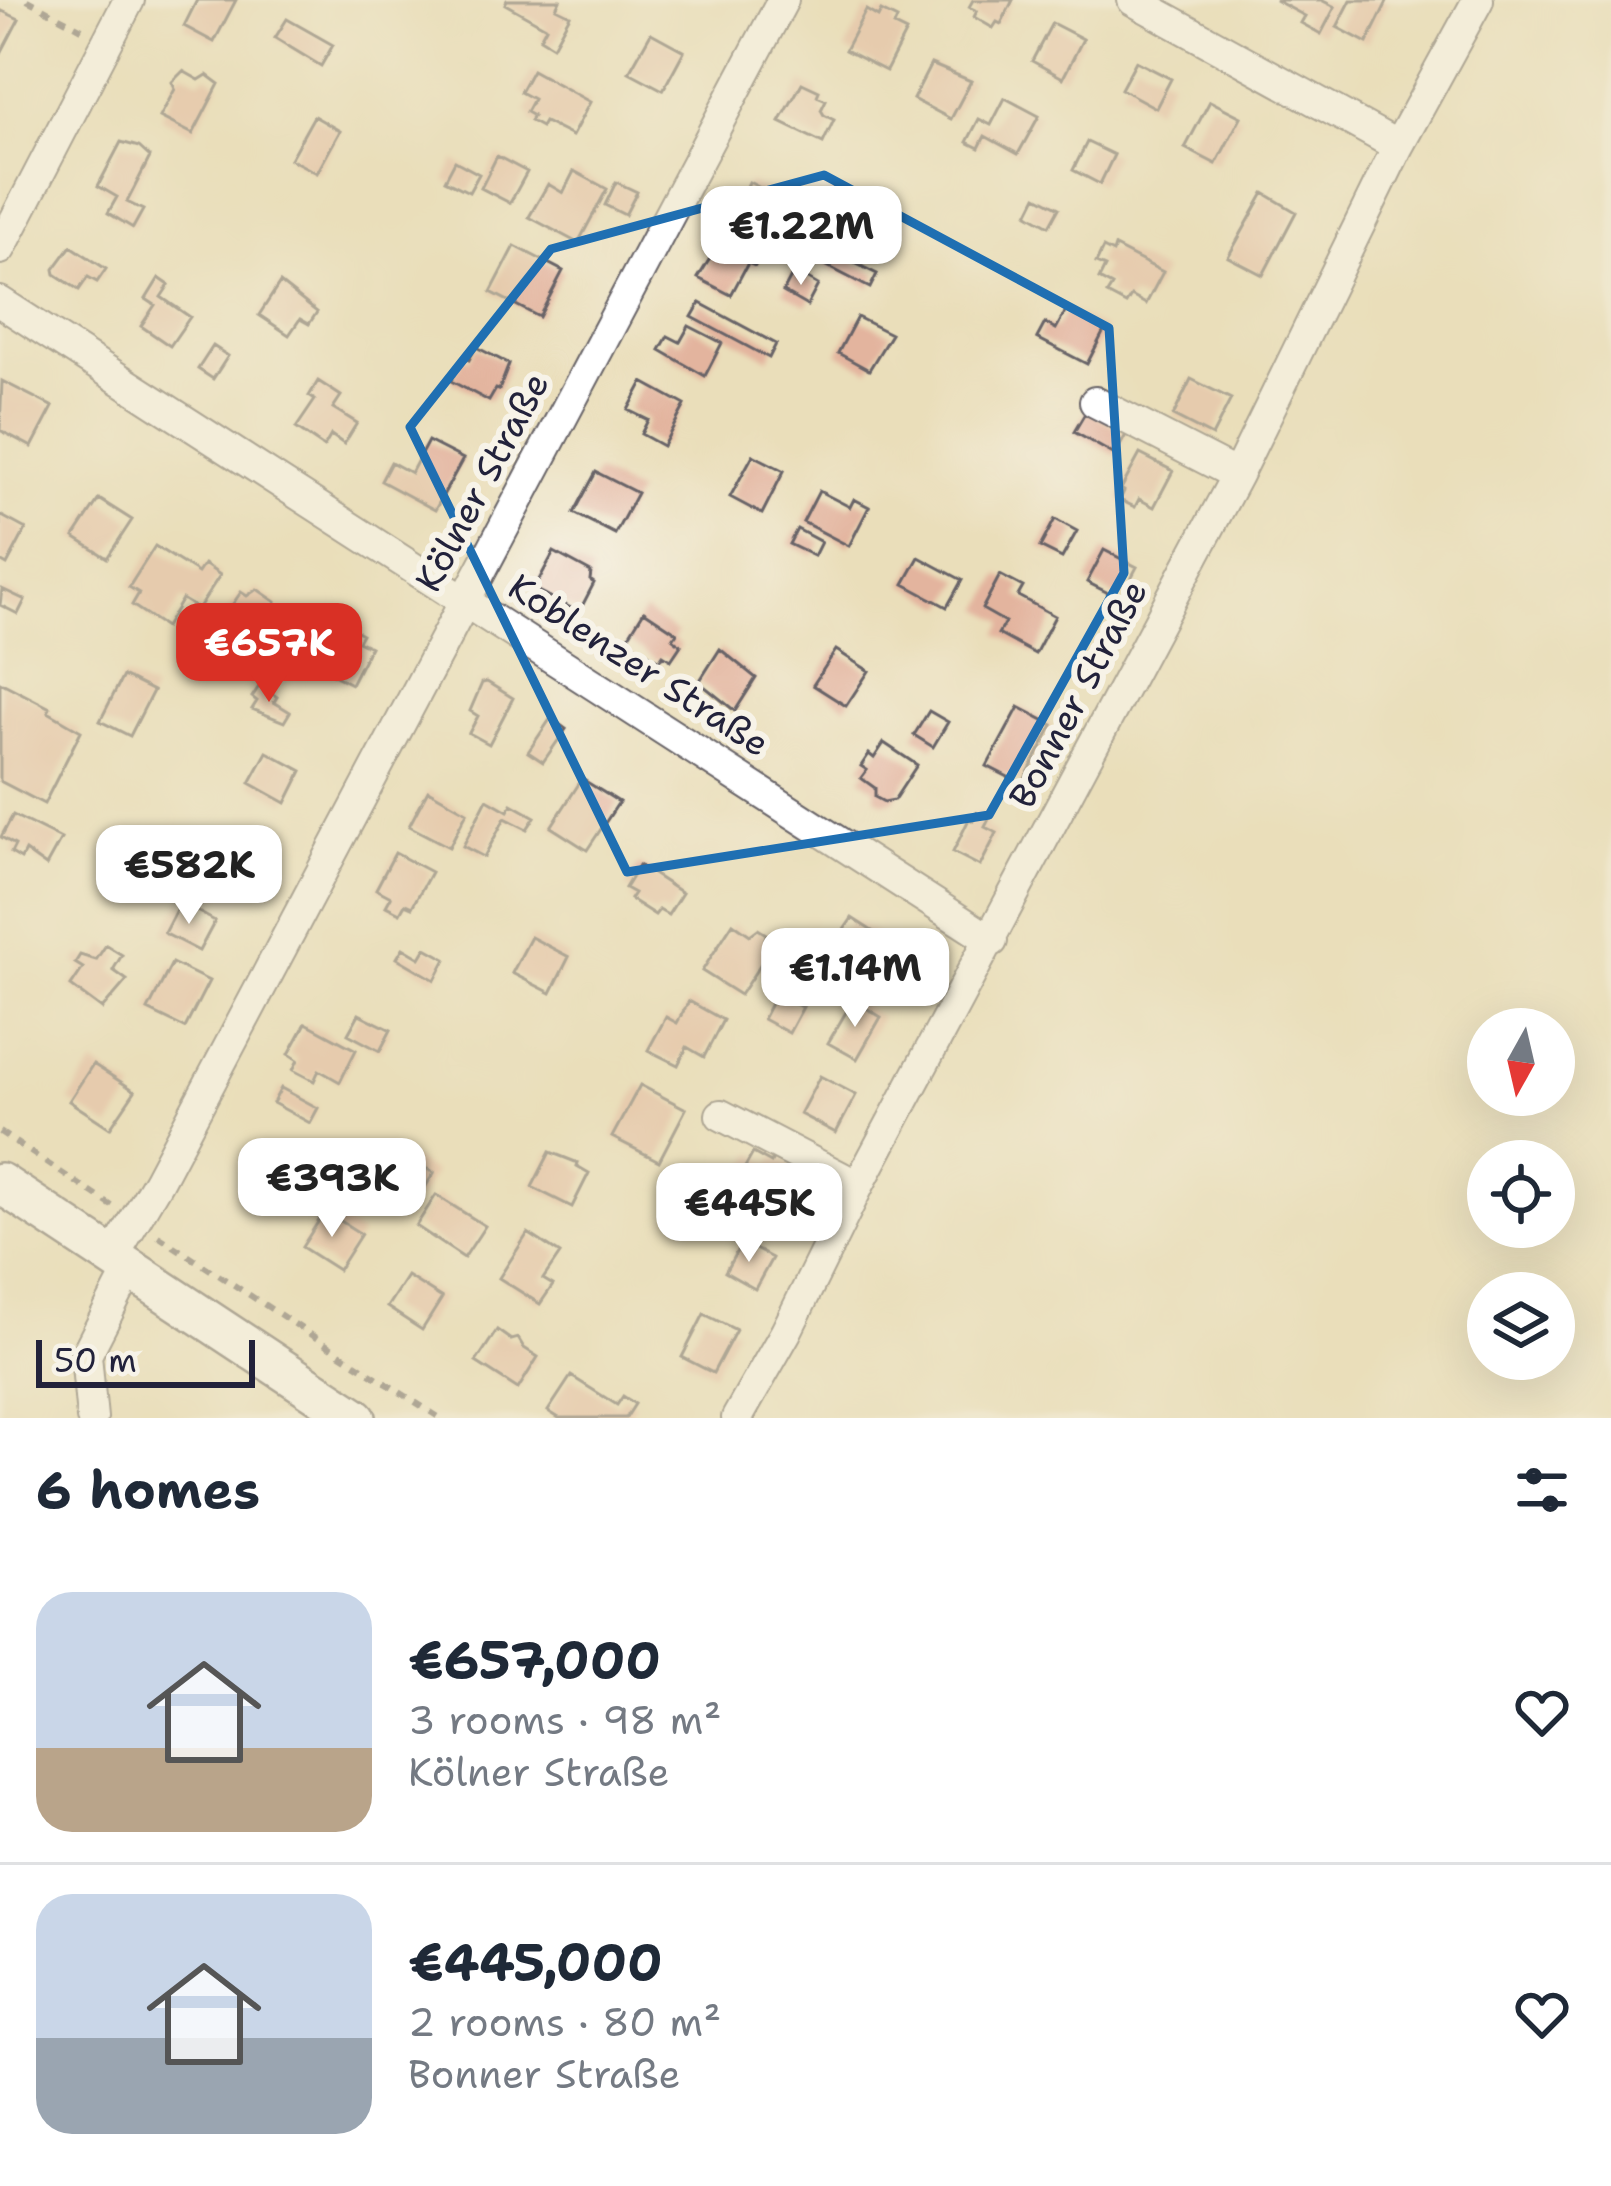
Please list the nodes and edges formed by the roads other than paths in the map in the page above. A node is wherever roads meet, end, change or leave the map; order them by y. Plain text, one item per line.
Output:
1 (129, 0) edge
2 (783, 0) edge
3 (1133, 0) edge
4 (1478, 0) edge
5 (1398, 146) junction
6 (0, 249) edge
7 (0, 302) edge
8 (1095, 402) dead end
9 (1237, 476) junction
10 (464, 598) junction
11 (992, 941) junction
12 (721, 1115) dead end
13 (0, 1183) edge
14 (858, 1186) junction
15 (123, 1261) junction
16 (92, 1418) edge
17 (356, 1418) edge
18 (737, 1418) edge

1 - 6 street
2 - 10 street, Kölner Straße
3 - 5 street
4 - 5 street, Bonner Straße
5 - 9 street, Bonner Straße
7 - 10 street, Koblenzer Straße
8 - 9 street
9 - 11 street, Bonner Straße
10 - 11 street, Koblenzer Straße
10 - 15 street, Kölner Straße
11 - 14 street, Bonner Straße
12 - 14 street
13 - 15 main road
14 - 18 street, Bonner Straße
15 - 16 street, Kölner Straße
15 - 17 main road

